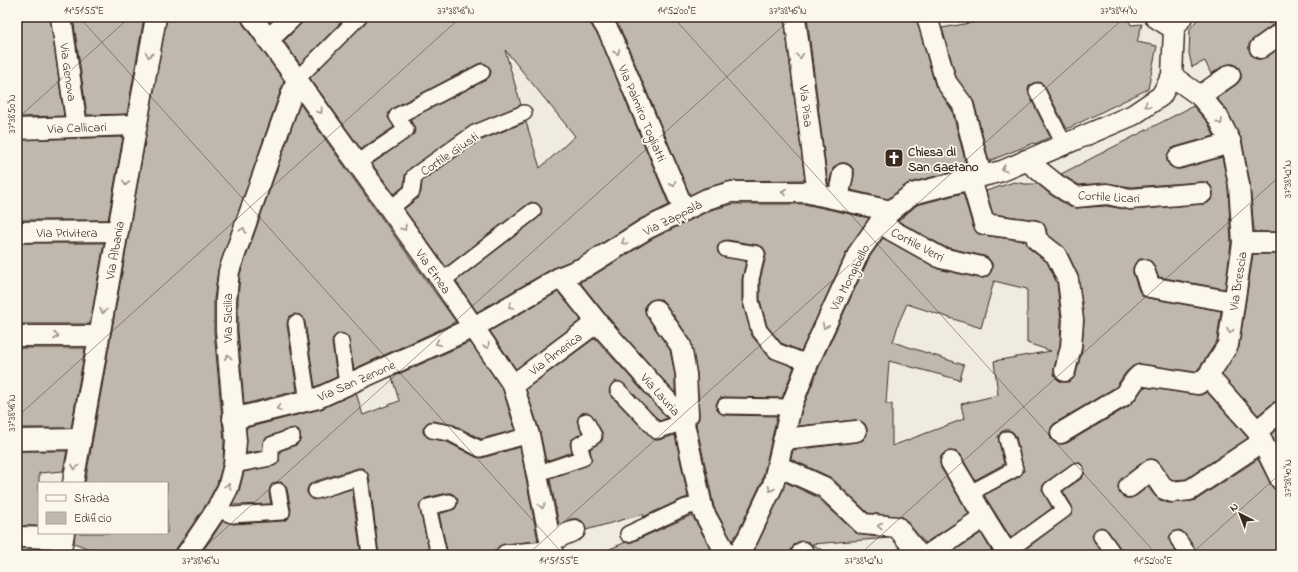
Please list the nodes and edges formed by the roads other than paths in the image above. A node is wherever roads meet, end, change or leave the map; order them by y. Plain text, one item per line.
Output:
1 (61, 17) edge
2 (156, 17) edge
3 (252, 17) edge
4 (292, 17) edge
5 (359, 17) edge
6 (600, 17) edge
7 (795, 17) edge
8 (927, 17) edge
9 (1155, 17) edge
10 (1178, 23) edge
11 (1281, 33) edge
12 (268, 40) junction
13 (1260, 48) dead end
14 (482, 72) dead end
15 (1230, 75) dead end
16 (1172, 76) junction
17 (297, 79) junction
18 (1038, 91) dead end
19 (1200, 96) junction
20 (524, 113) dead end
21 (136, 125) junction
22 (77, 127) junction
23 (17, 129) edge
24 (1231, 143) junction
25 (1064, 144) junction
26 (1178, 158) dead end
27 (1026, 160) junction
28 (357, 163) junction
29 (843, 174) dead end
30 (976, 178) junction
31 (1202, 193) dead end
32 (818, 195) junction
33 (838, 199) junction
34 (390, 209) junction
35 (684, 210) junction
36 (532, 211) dead end
37 (886, 216) junction
38 (118, 231) junction
39 (17, 232) edge
40 (1243, 243) junction
41 (1280, 243) edge
42 (726, 249) dead end
43 (981, 267) dead end
44 (1144, 270) dead end
45 (562, 277) junction
46 (442, 281) junction
47 (1234, 302) junction
48 (656, 310) dead end
49 (597, 322) junction
50 (296, 324) dead end
51 (474, 327) junction
52 (17, 336) edge
53 (99, 336) junction
54 (341, 342) dead end
55 (808, 363) junction
56 (1065, 371) dead end
57 (1208, 376) junction
58 (347, 385) junction
59 (513, 385) junction
60 (618, 390) dead end
61 (308, 401) junction
62 (725, 406) dead end
63 (791, 407) junction
64 (1281, 411) edge
65 (234, 419) junction
66 (684, 420) junction
67 (586, 421) dead end
68 (432, 430) dead end
69 (856, 430) dead end
70 (1061, 433) dead end
71 (529, 435) junction
72 (1260, 436) junction
73 (292, 437) dead end
74 (80, 439) junction
75 (784, 439) junction
76 (1007, 439) dead end
77 (17, 440) edge
78 (1276, 458) edge
79 (951, 462) dead end
80 (234, 465) junction
81 (778, 466) junction
82 (1076, 471) dead end
83 (536, 474) junction
84 (1281, 480) edge
85 (72, 482) edge
86 (1130, 486) dead end
87 (316, 490) dead end
88 (278, 491) dead end
89 (970, 493) junction
90 (449, 502) dead end
91 (701, 504) junction
92 (217, 509) junction
93 (984, 517) junction
94 (575, 530) dead end
95 (628, 534) dead end
96 (17, 536) edge
97 (1101, 536) dead end
98 (1178, 539) dead end
99 (62, 542) edge
100 (551, 549) edge
101 (1007, 553) edge
102 (186, 555) edge
103 (370, 555) edge
104 (439, 555) edge
105 (506, 555) edge
106 (727, 555) edge
107 (737, 555) edge
108 (919, 555) edge
109 (928, 555) edge
110 (1110, 555) edge
111 (1189, 555) edge

1 - 22 street, Via Genova
2 -> 21 street, Via Albania
3 - 12 street, Via Etnea
4 - 12 street
5 - 17 street
6 -> 35 street, Via Palmiro Togliatti
7 -> 32 street, Via Pisa
8 - 30 street
9 - 10 street
10 - 16 street
11 - 13 street
12 - 17 street, Via Etnea
14 - 28 street
15 - 19 street
16 - 19 street, Via Brescia
16 -> 25 street, Via Mongibello
17 -> 28 street, Via Etnea
65 -> 17 street, Via Sicilia
18 - 25 street
19 -> 24 street, Via Brescia
20 - 34 street, Cortile Giusti
21 - 22 street, Via Callicari
21 -> 38 street, Via Albania
22 - 23 street, Via Callicari
24 - 26 street
24 - 40 street, Via Brescia
25 - 27 street, Via Mongibello
27 -> 30 street, Via Mongibello
27 - 31 street, Cortile Licari
28 - 34 street, Via Etnea
29 - 33 street
30 - 37 street, Via Mongibello
30 - 56 street
32 - 33 street, Via Zappalà
32 -> 35 street, Via Zappalà
33 - 37 street, Via Zappalà
34 -> 46 street, Via Etnea
35 -> 45 street, Via Zappalà
36 - 46 street
37 - 43 street, Cortile Verri
37 -> 55 street, Via Mongibello
38 - 39 street, Via Privitera
38 -> 53 street, Via Albania
40 - 41 street
40 - 47 street, Via Brescia
42 - 55 street
44 - 47 street
45 - 49 street, Via Lauria
45 -> 51 street, Via Zappalà
46 - 51 street, Via Etnea
47 -> 57 street, Via Brescia
48 - 66 street
49 - 59 street, Via America
49 - 66 street, Via Lauria
50 - 61 street
51 -> 58 street, Via San Zenone
51 -> 59 street, Via Etnea
52 -> 53 street
53 - 74 street, Via Albania
54 - 58 street
55 - 63 street, Via Mongibello
57 - 70 street
57 - 72 street
58 - 61 street, Via San Zenone
59 - 71 street, Via Etnea
60 - 66 street
61 -> 65 street, Via San Zenone
62 - 63 street
63 - 75 street, Via Mongibello
64 - 72 street
65 - 80 street, Via Sicilia
66 - 91 street, Via Lauria
67 - 83 street
68 - 71 street
69 - 75 street
71 - 83 street, Via Etnea
72 - 78 street
72 - 86 street
73 - 80 street
74 - 77 street
74 -> 85 street, Via Albania
75 - 81 street, Via Mongibello
76 - 89 street
78 - 84 street
79 - 89 street
92 -> 80 street, Via Sicilia
81 -> 107 street, Via Mongibello
108 -> 81 street
82 - 101 street
83 -> 100 street, Via Etnea
87 - 103 street
88 - 92 street
89 - 93 street
90 - 104 street
91 - 95 street
91 - 106 street, Via Lauria
92 - 102 street, Via Sicilia
93 - 101 street
93 - 109 street
94 - 100 street
96 - 99 street
97 - 110 street
98 - 111 street
100 - 105 street

